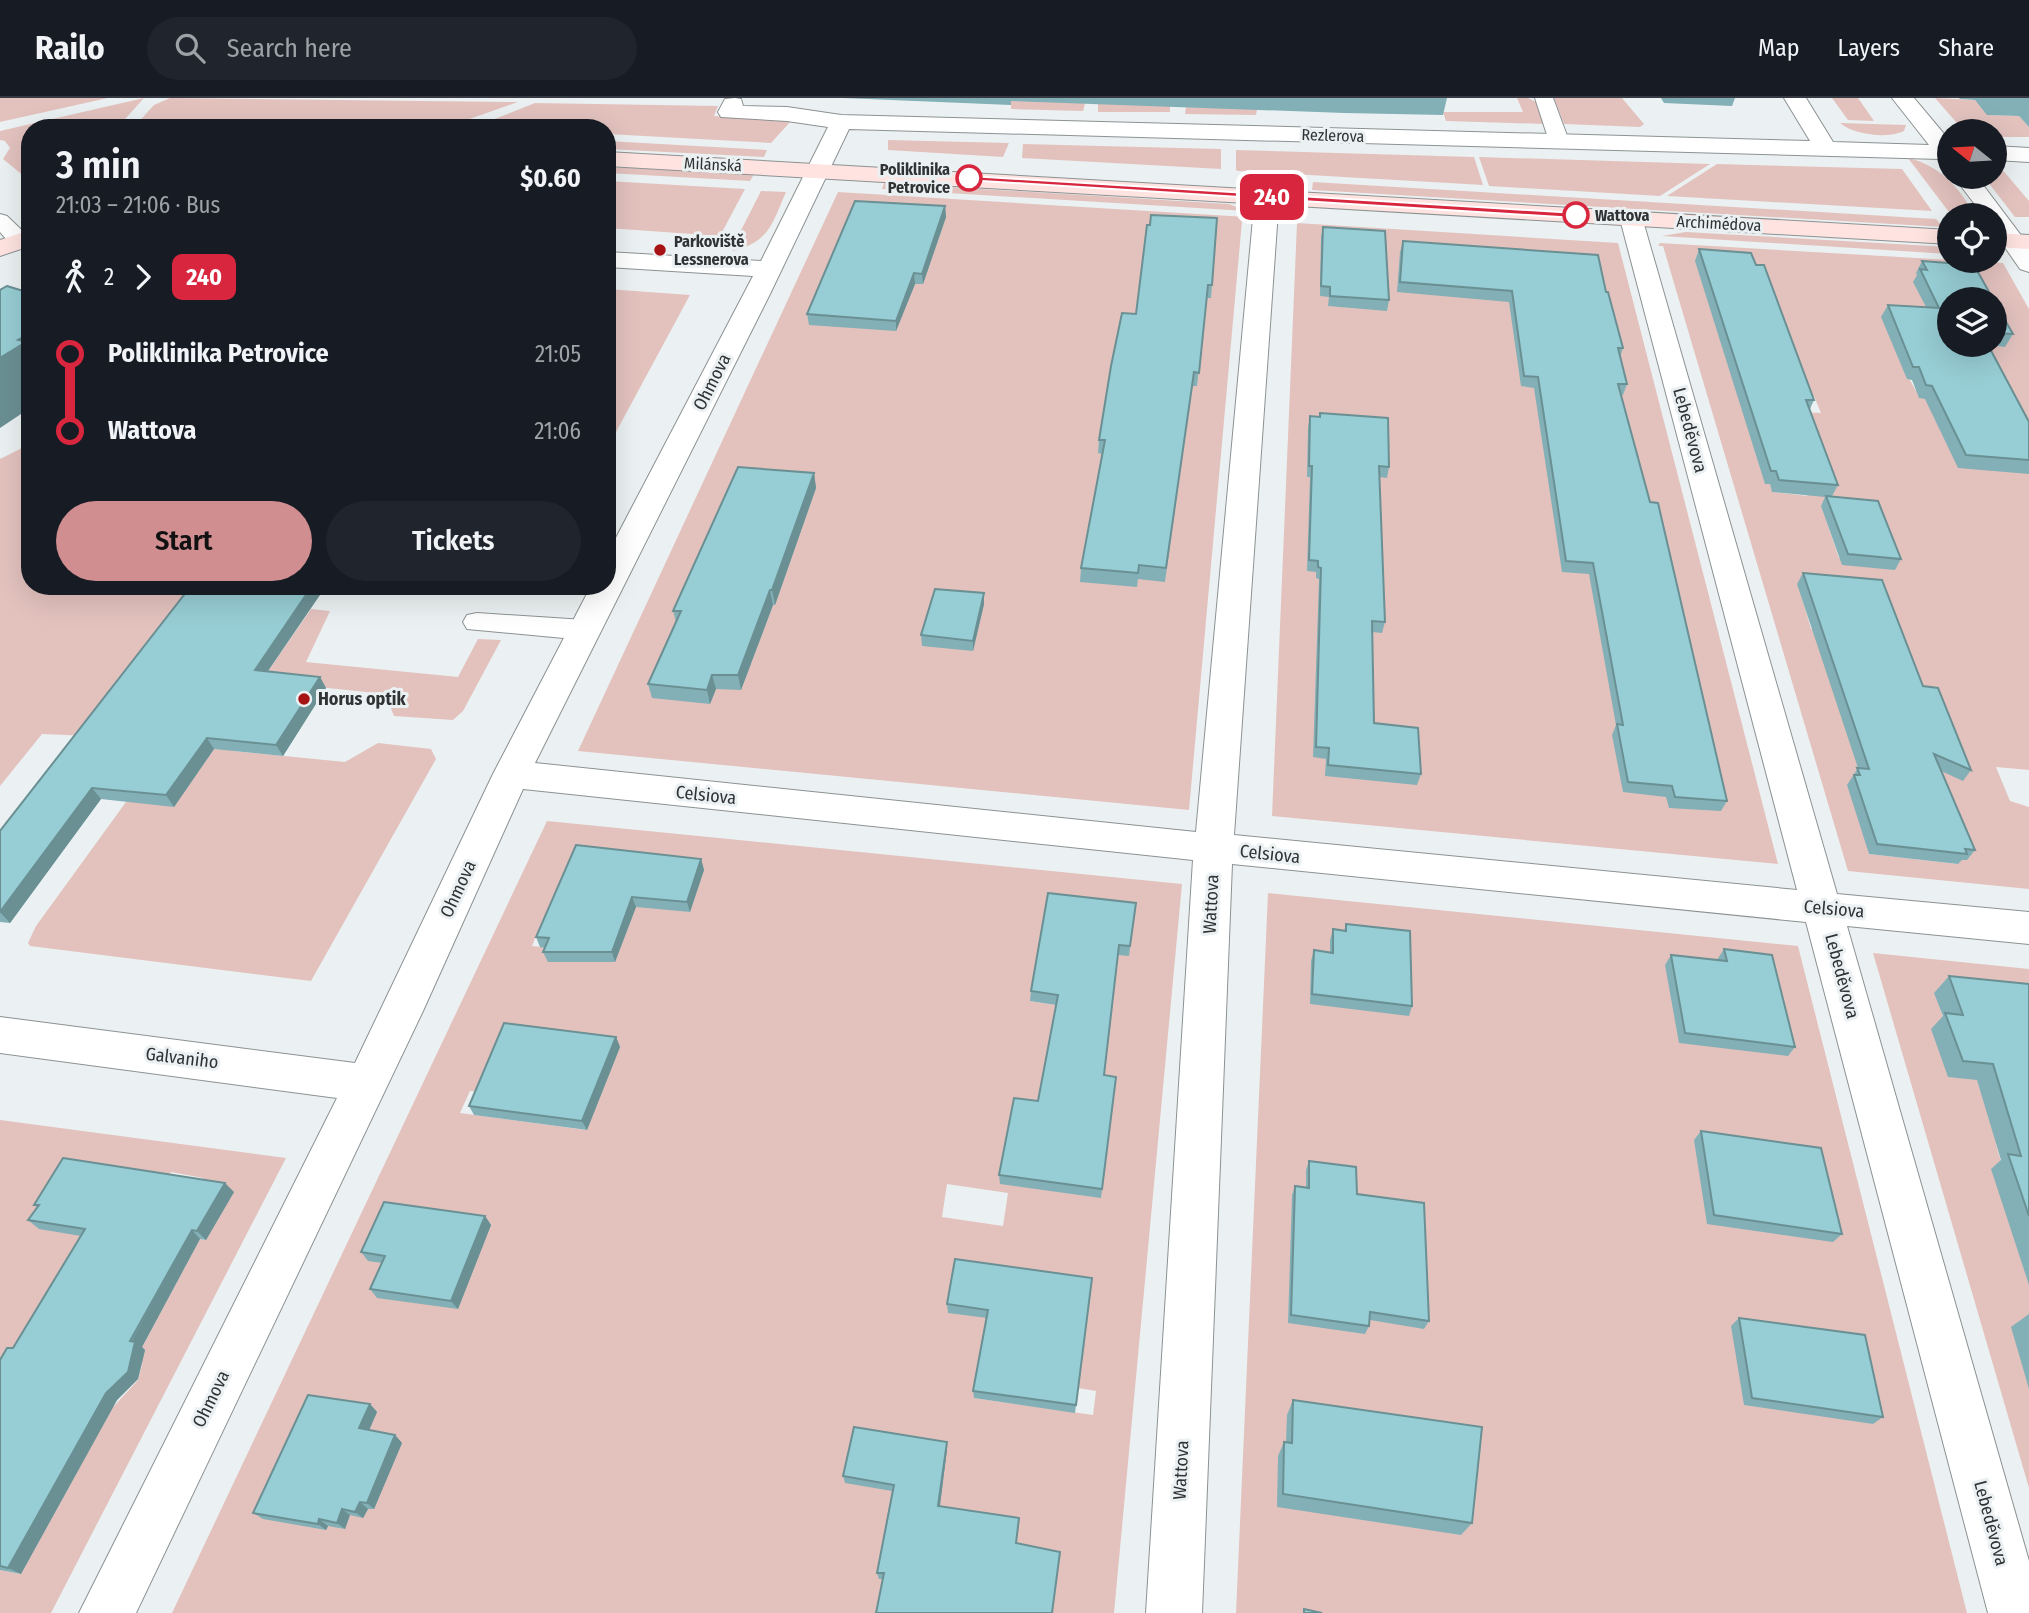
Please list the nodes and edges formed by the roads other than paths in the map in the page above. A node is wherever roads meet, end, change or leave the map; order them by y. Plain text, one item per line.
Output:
1 (1544, 98) edge
2 (1795, 98) edge
3 (1903, 98) edge
4 (734, 101) edge
5 (841, 121) junction
6 (1937, 140) edge
7 (1559, 141) junction
8 (1824, 146) junction
9 (1937, 152) edge
10 (2007, 154) edge
11 (2029, 155) edge
12 (616, 159) edge
13 (818, 169) junction
14 (1974, 189) edge
15 (1267, 197) junction
16 (1986, 203) edge
17 (1632, 219) junction
18 (0, 220) edge
19 (1937, 236) edge
20 (2013, 241) edge
21 (17, 242) edge
22 (616, 259) edge
23 (2029, 264) edge
24 (769, 269) junction
25 (616, 569) edge
26 (603, 595) edge
27 (477, 622) dead end
28 (585, 630) junction
29 (511, 774) junction
30 (1214, 848) junction
31 (1824, 908) junction
32 (2029, 928) edge
33 (0, 1035) edge
34 (364, 1083) junction
35 (107, 1613) edge
36 (1174, 1613) edge
37 (2016, 1613) edge

1 - 7 lane
2 - 8 street
3 - 6 street, Rezlerova
4 - 5 street, Rezlerova
5 - 7 street, Rezlerova
5 - 13 street
7 - 8 street, Rezlerova
8 - 9 street, Rezlerova
10 - 11 street
12 - 13 street, Milánská
13 - 15 street, Archimédova
13 - 24 street, Ohmova
14 - 16 street
15 - 17 street, Archimédova
15 - 30 street, Wattova
17 - 19 street, Archimédova
17 - 31 street, Lebeděvova
18 - 21 lane
20 - 23 street
22 - 24 street
24 - 25 street, Ohmova
26 - 28 street, Ohmova
27 - 28 lane
28 - 29 street, Ohmova
29 - 30 street, Celsiova
29 - 34 street, Ohmova
30 - 31 street, Celsiova
30 - 36 street, Wattova
31 - 32 street, Celsiova
31 - 37 street, Lebeděvova
33 - 34 street, Galvaniho
34 - 35 street, Ohmova

